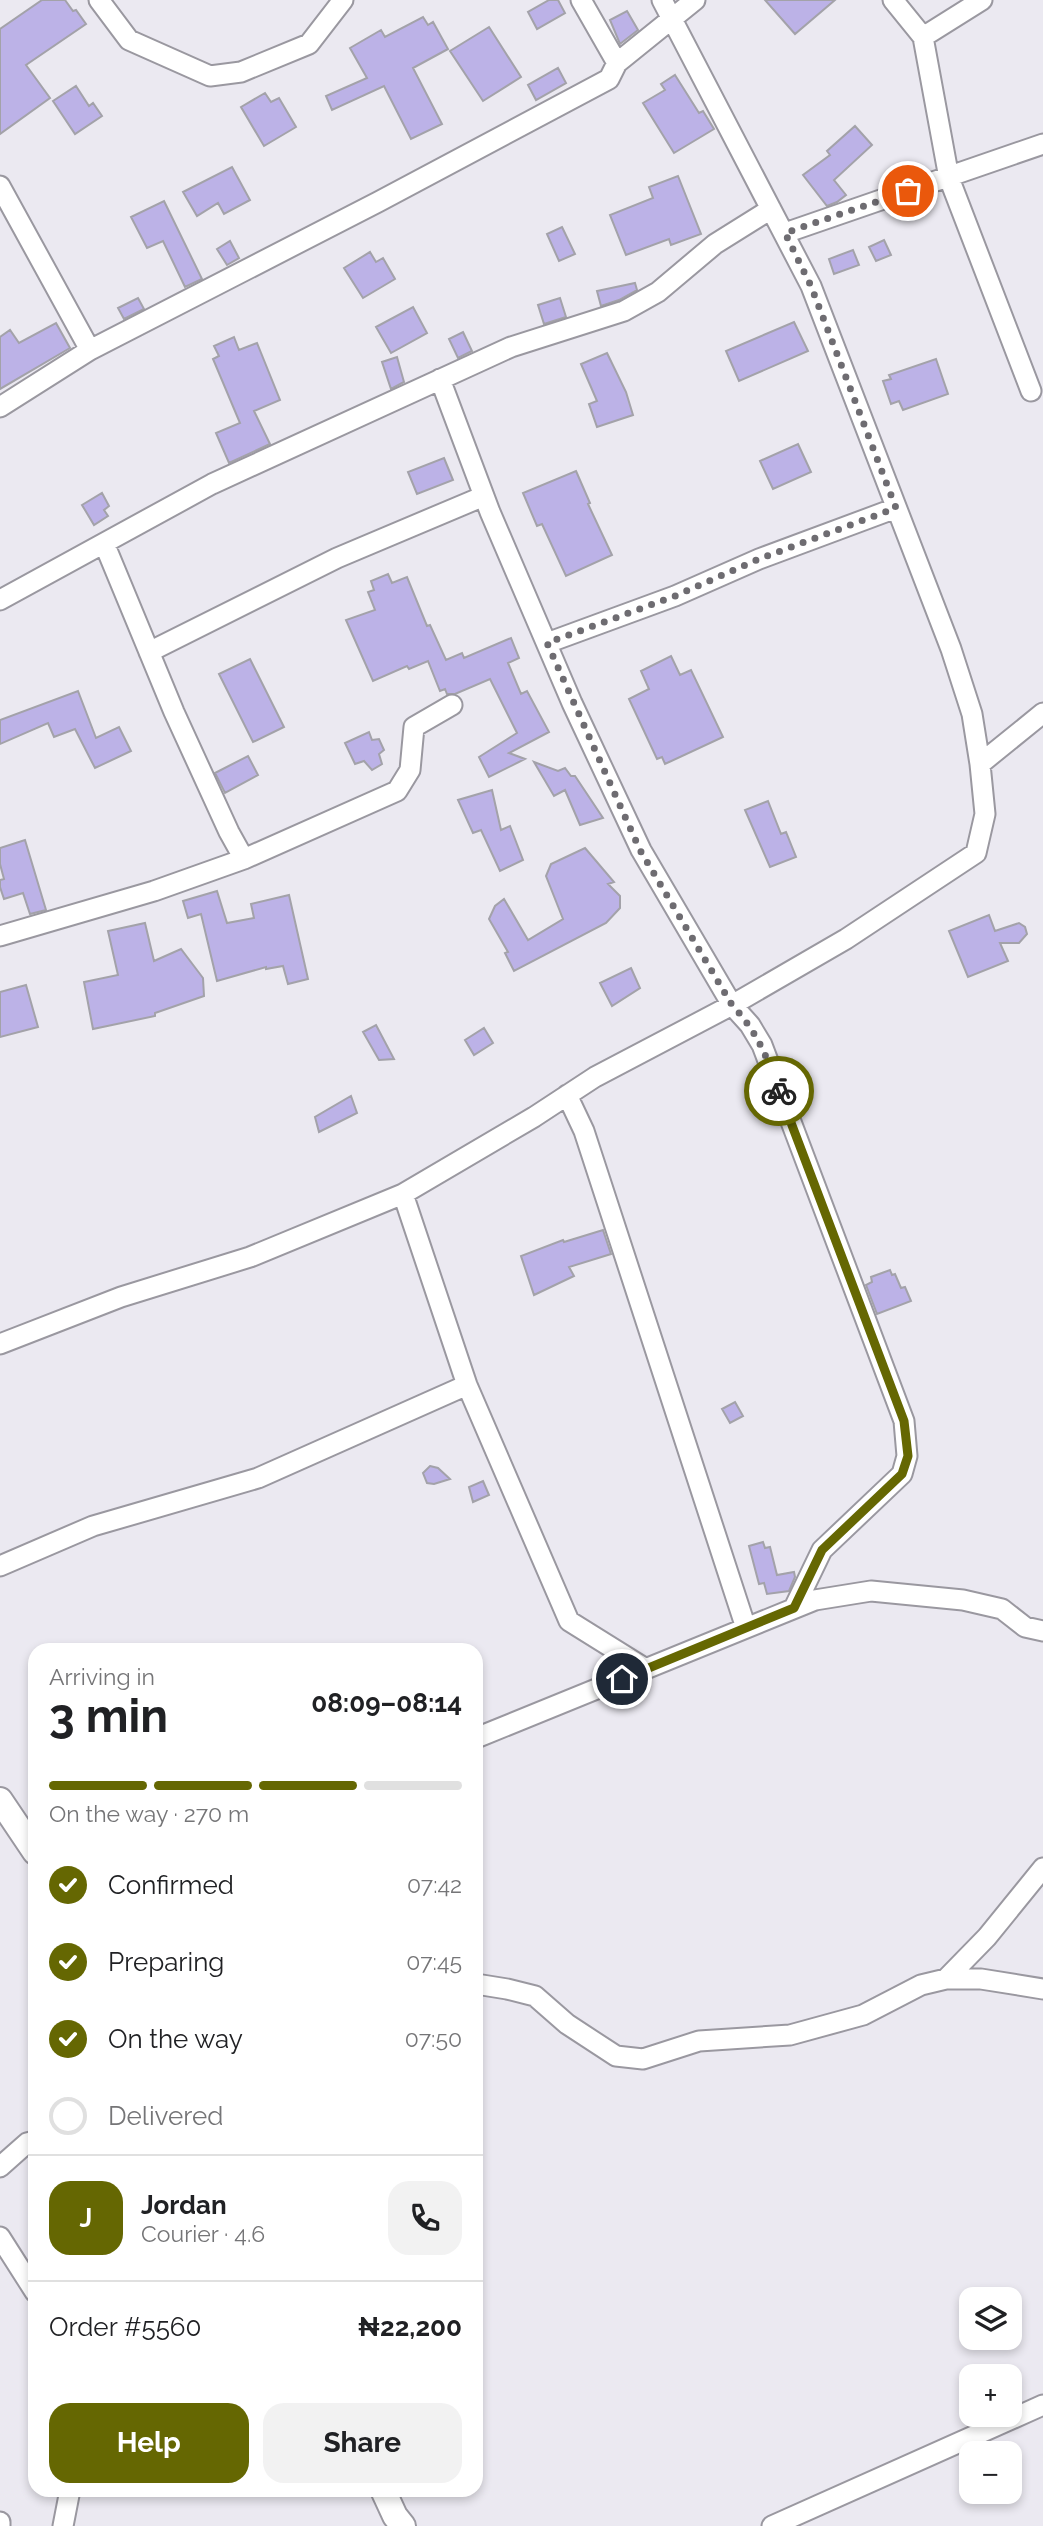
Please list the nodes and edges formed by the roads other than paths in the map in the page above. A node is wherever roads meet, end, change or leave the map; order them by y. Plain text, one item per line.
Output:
1 (99, 0) edge
2 (343, 0) edge
3 (580, 0) edge
4 (662, 0) edge
5 (695, 0) edge
6 (893, 0) edge
7 (982, 0) edge
8 (672, 20) junction
9 (923, 37) junction
10 (617, 63) junction
11 (1043, 144) edge
12 (949, 178) junction
13 (3, 196) edge
14 (771, 209) junction
15 (785, 233) junction
16 (90, 350) junction
17 (440, 379) junction
18 (1031, 391) dead end
19 (0, 407) edge
20 (484, 496) junction
21 (896, 508) junction
22 (104, 543) junction
23 (0, 600) edge
24 (547, 643) junction
25 (149, 652) junction
26 (452, 705) dead end
27 (1043, 713) edge
28 (980, 764) junction
29 (244, 859) junction
30 (0, 936) edge
31 (732, 1005) junction
32 (567, 1095) junction
33 (403, 1194) junction
34 (0, 1344) edge
35 (467, 1385) junction
36 (0, 1566) edge
37 (794, 1608) junction
38 (746, 1628) junction
39 (1043, 1631) edge
40 (646, 1669) junction
41 (483, 1735) edge
42 (0, 1800) edge
43 (28, 1842) edge
44 (1043, 1868) edge
45 (946, 1979) junction
46 (483, 1985) edge
47 (1043, 1989) edge
48 (28, 2143) edge
49 (0, 2167) edge
50 (0, 2237) edge
51 (28, 2281) edge
52 (1043, 2405) edge
53 (68, 2497) edge
54 (386, 2497) edge
55 (62, 2526) edge
56 (403, 2526) edge
57 (772, 2526) edge

1 - 2 street
3 - 10 street
4 - 8 street
5 - 8 street
6 - 9 street
7 - 9 street
8 - 10 street
8 - 14 street
9 - 12 street
10 - 16 street
11 - 12 street
12 - 15 street
12 - 18 street
13 - 16 street
14 - 15 street
14 - 17 street
15 - 21 street
16 - 19 street
17 - 20 street
17 - 22 street
20 - 24 street
20 - 25 street
21 - 24 street
21 - 28 street
22 - 23 street
22 - 25 street
24 - 31 street
25 - 29 street
26 - 29 street
27 - 28 street
28 - 31 street
29 - 30 street
31 - 32 street
31 - 37 street
32 - 33 street
32 - 38 street
33 - 34 street
33 - 35 street
35 - 36 street
35 - 40 street
37 - 38 street
37 - 39 street
38 - 40 street
40 - 41 street
42 - 43 street
44 - 45 street
45 - 46 street
45 - 47 street
48 - 49 street
50 - 51 street
52 - 57 street
53 - 55 street
54 - 56 street

